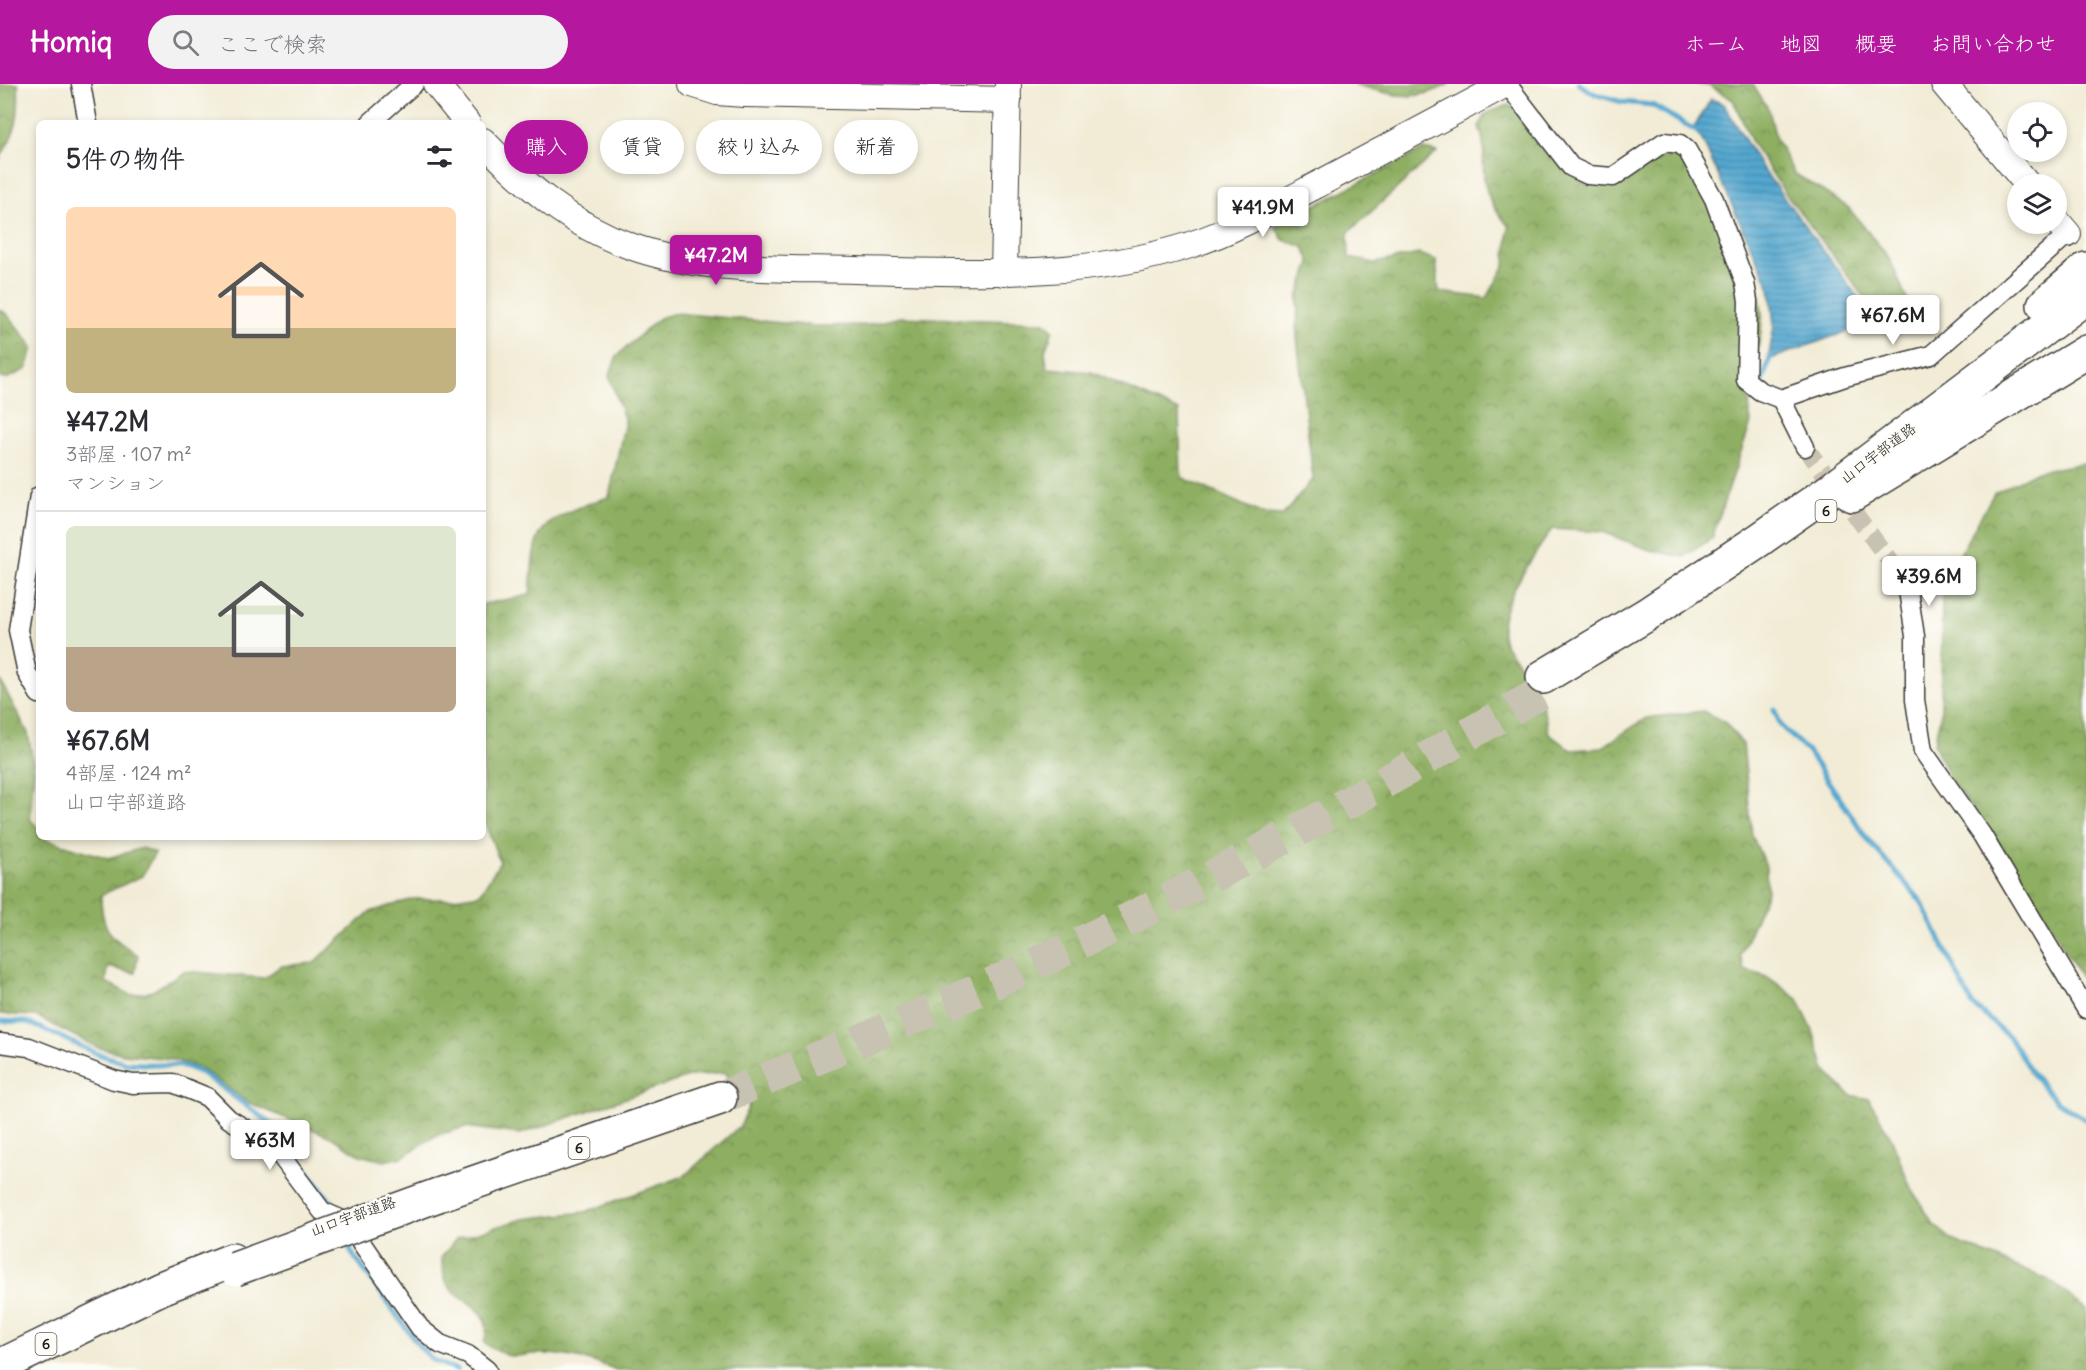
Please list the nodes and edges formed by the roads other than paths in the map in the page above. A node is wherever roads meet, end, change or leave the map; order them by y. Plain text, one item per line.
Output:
1 (81, 84) edge
2 (414, 84) edge
3 (436, 84) edge
4 (692, 84) edge
5 (1944, 84) edge
6 (1501, 87) edge
7 (1008, 92) edge
8 (87, 120) edge
9 (373, 120) edge
10 (465, 120) edge
11 (486, 144) edge
12 (2019, 174) edge
13 (2055, 234) edge
14 (2086, 269) edge
15 (1004, 273) junction
16 (2086, 297) edge
17 (2086, 310) edge
18 (2086, 352) edge
19 (1781, 399) junction
20 (1921, 421) junction
21 (1805, 447) tunnel mouth
22 (1838, 502) junction
23 (36, 515) edge
24 (1907, 584) tunnel mouth
25 (36, 689) edge
26 (2086, 1009) edge
27 (0, 1043) edge
28 (718, 1093) tunnel mouth
29 (93, 1325) junction
30 (0, 1366) edge
31 (14, 1370) edge
32 (487, 1370) edge

1 - 8 street
2 - 9 street
3 - 10 street
4 - 7 street
5 - 12 street
6 - 15 street
6 - 19 street
7 - 15 street
11 - 15 street
13 - 19 street
14 - 20 highway
16 - 20 highway, 山口宇部道路 / 6
17 - 22 highway, 山口宇部道路 / 6
18 - 22 highway
19 - 21 street
20 - 22 highway, 山口宇部道路 / 6
23 - 25 street
24 - 26 street
27 - 32 street
28 - 29 highway, 山口宇部道路 / 6
29 - 30 highway, 山口宇部道路 / 6
29 - 31 highway, 山口宇部道路 / 6

